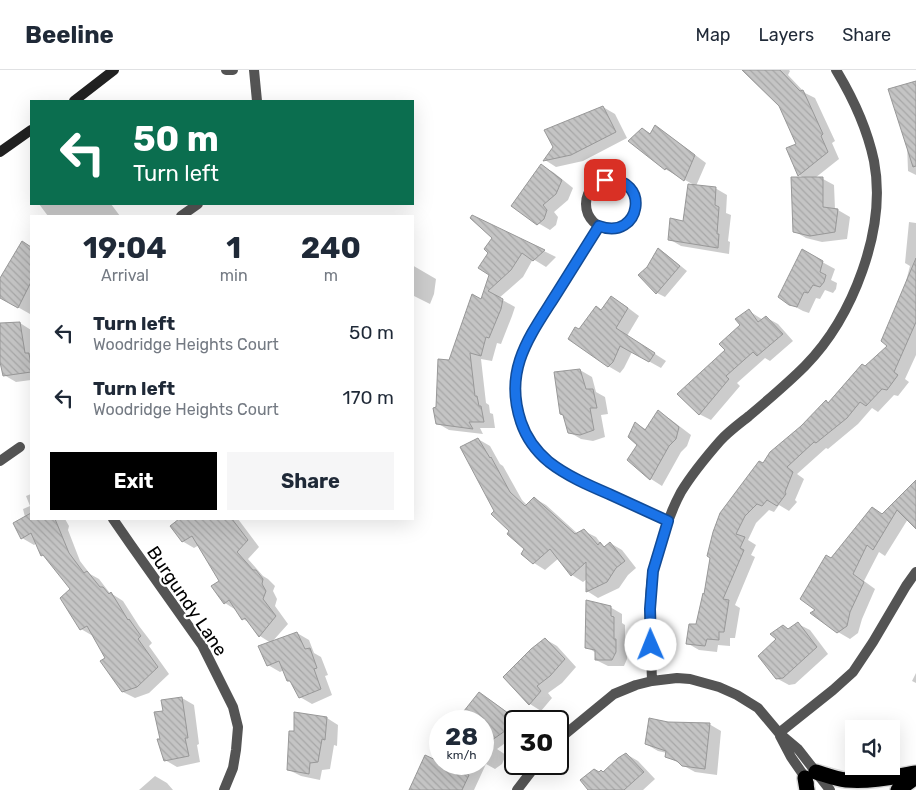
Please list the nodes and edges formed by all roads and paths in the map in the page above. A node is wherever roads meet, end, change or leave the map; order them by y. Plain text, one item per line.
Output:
1 (114, 70) edge
2 (226, 70) edge
3 (233, 70) edge
4 (254, 70) edge
5 (836, 70) edge
6 (75, 100) edge
7 (257, 100) edge
8 (30, 131) edge
9 (0, 152) edge
10 (197, 205) edge
11 (182, 215) edge
12 (599, 226) junction
13 (20, 447) dead end
14 (0, 461) edge
15 (114, 520) edge
16 (668, 521) junction
17 (916, 572) edge
18 (652, 680) junction
19 (569, 731) edge
20 (779, 733) junction
21 (916, 773) edge
22 (529, 775) edge
23 (916, 777) edge
24 (811, 782) edge
25 (224, 790) edge
26 (517, 790) edge
27 (830, 790) edge
28 (898, 790) edge

1 - 6 street
2 - 3 street
4 - 7 street
5 - 16 street
8 - 9 street
10 - 11 street
12 - 12 street
12 - 16 street
13 - 14 street
15 - 25 street, Burgundy Lane
16 - 18 street
17 - 20 street
18 - 19 street
18 - 20 street
20 - 24 street
21 - 24 highway
22 - 26 street
23 - 28 highway
24 - 27 street

